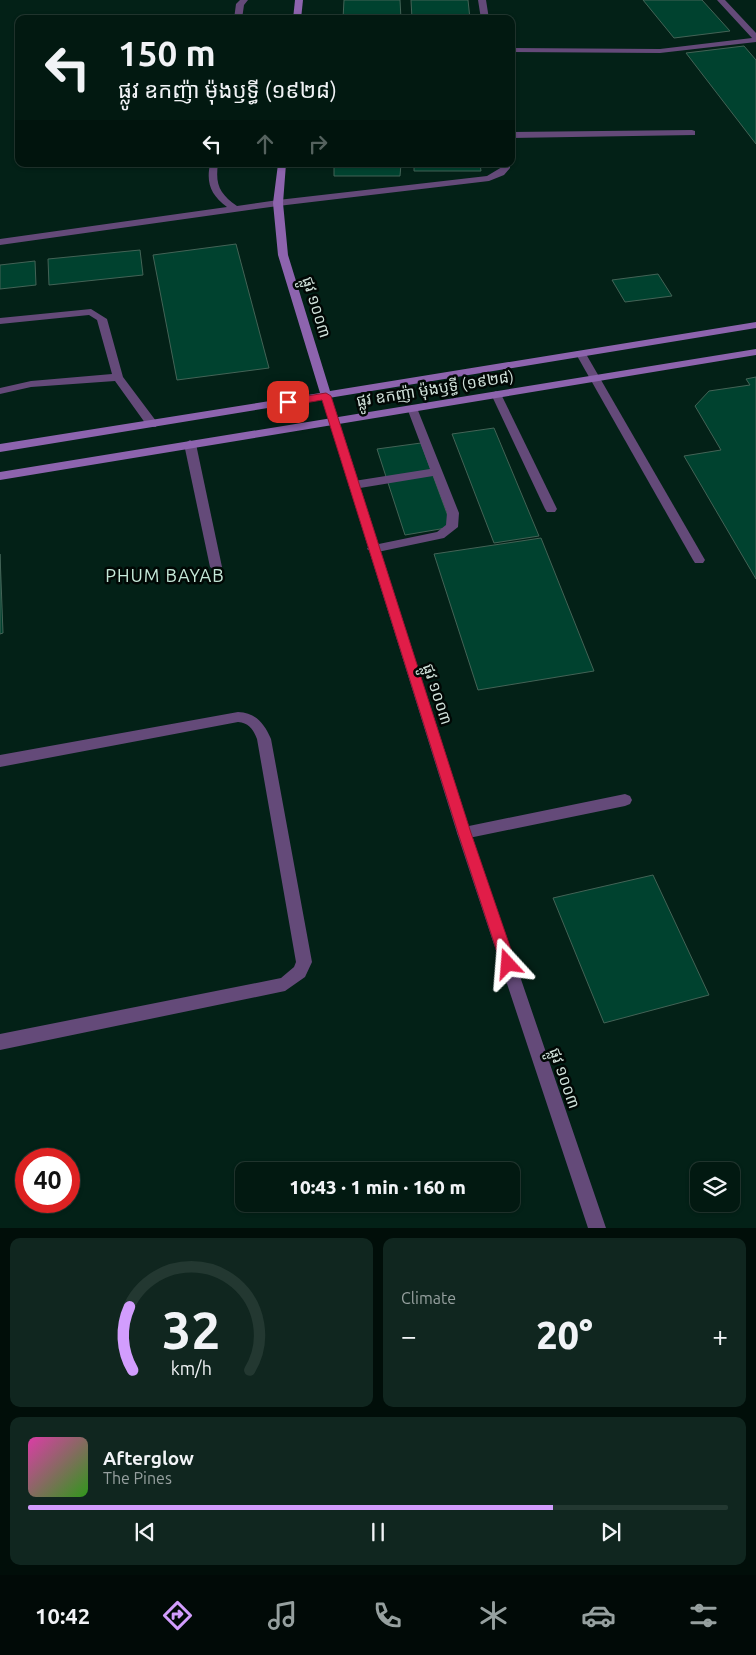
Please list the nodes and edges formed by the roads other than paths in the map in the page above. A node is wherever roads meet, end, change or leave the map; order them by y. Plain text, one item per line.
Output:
1 (244, 0) edge
2 (300, 0) edge
3 (482, 0) edge
4 (721, 0) edge
5 (239, 15) edge
6 (298, 15) edge
7 (484, 15) edge
8 (756, 39) edge
9 (515, 50) edge
10 (692, 133) dead end
11 (515, 135) edge
12 (213, 167) edge
13 (282, 167) edge
14 (506, 167) edge
15 (278, 203) junction
16 (235, 209) junction
17 (0, 242) edge
18 (0, 321) edge
19 (756, 325) edge
20 (756, 352) edge
21 (581, 354) junction
22 (118, 377) junction
23 (594, 378) junction
24 (0, 391) edge
25 (496, 394) junction
26 (326, 396) junction
27 (412, 408) junction
28 (334, 421) junction
29 (152, 424) junction
30 (190, 444) junction
31 (0, 448) edge
32 (437, 472) junction
33 (0, 476) edge
34 (354, 485) junction
35 (551, 509) dead end
36 (373, 549) junction
37 (699, 560) dead end
38 (216, 567) dead end
39 (0, 761) edge
40 (625, 800) dead end
41 (464, 833) junction
42 (0, 1042) edge
43 (597, 1228) edge

1 - 5 street
2 - 6 main road
3 - 7 street
4 - 8 street
8 - 9 street
10 - 11 street
12 - 16 street
13 - 15 main road, ផ្លូវ ១០០៣
14 - 15 street
15 - 16 street
15 - 26 main road, ផ្លូវ ១០០៣
16 - 17 street
18 - 22 street
19 - 21 main road, ផ្លូវ ឧកញ៉ា ម៉ុងឫទ្ធី (១៩២៨)
20 - 23 main road, ផ្លូវ ឧកញ៉ា ម៉ុងឫទ្ធី (១៩២៨)
21 - 23 street
21 - 26 main road, ផ្លូវ ឧកញ៉ា ម៉ុងឫទ្ធី (១៩២៨)
22 - 24 street
22 - 29 street
23 - 25 main road, ផ្លូវ ឧកញ៉ា ម៉ុងឫទ្ធី (១៩២៨)
23 - 37 street
25 - 27 main road, ផ្លូវ ឧកញ៉ា ម៉ុងឫទ្ធី (១៩២៨)
25 - 35 street
26 - 28 street, ផ្លូវ ១០០៣
26 - 29 main road, ផ្លូវ ឧកញ៉ា ម៉ុងឫទ្ធី (១៩២៨)
27 - 28 main road, ផ្លូវ ឧកញ៉ា ម៉ុងឫទ្ធី (១៩២៨)
27 - 32 street
28 - 30 main road, ផ្លូវ ឧកញ៉ា ម៉ុងឫទ្ធី (១៩២៨)
28 - 34 street, ផ្លូវ ១០០៣
29 - 31 main road, ផ្លូវ ឧកញ៉ា ម៉ុងឫទ្ធី (១៩២៨)
30 - 33 main road, ផ្លូវ ឧកញ៉ា ម៉ុងឫទ្ធី (១៩២៨)
30 - 38 street
32 - 34 street
32 - 36 street
34 - 36 street, ផ្លូវ ១០០៣
36 - 41 street, ផ្លូវ ១០០៣
39 - 42 street
40 - 41 street
41 - 43 street, ផ្លូវ ១០០៣

